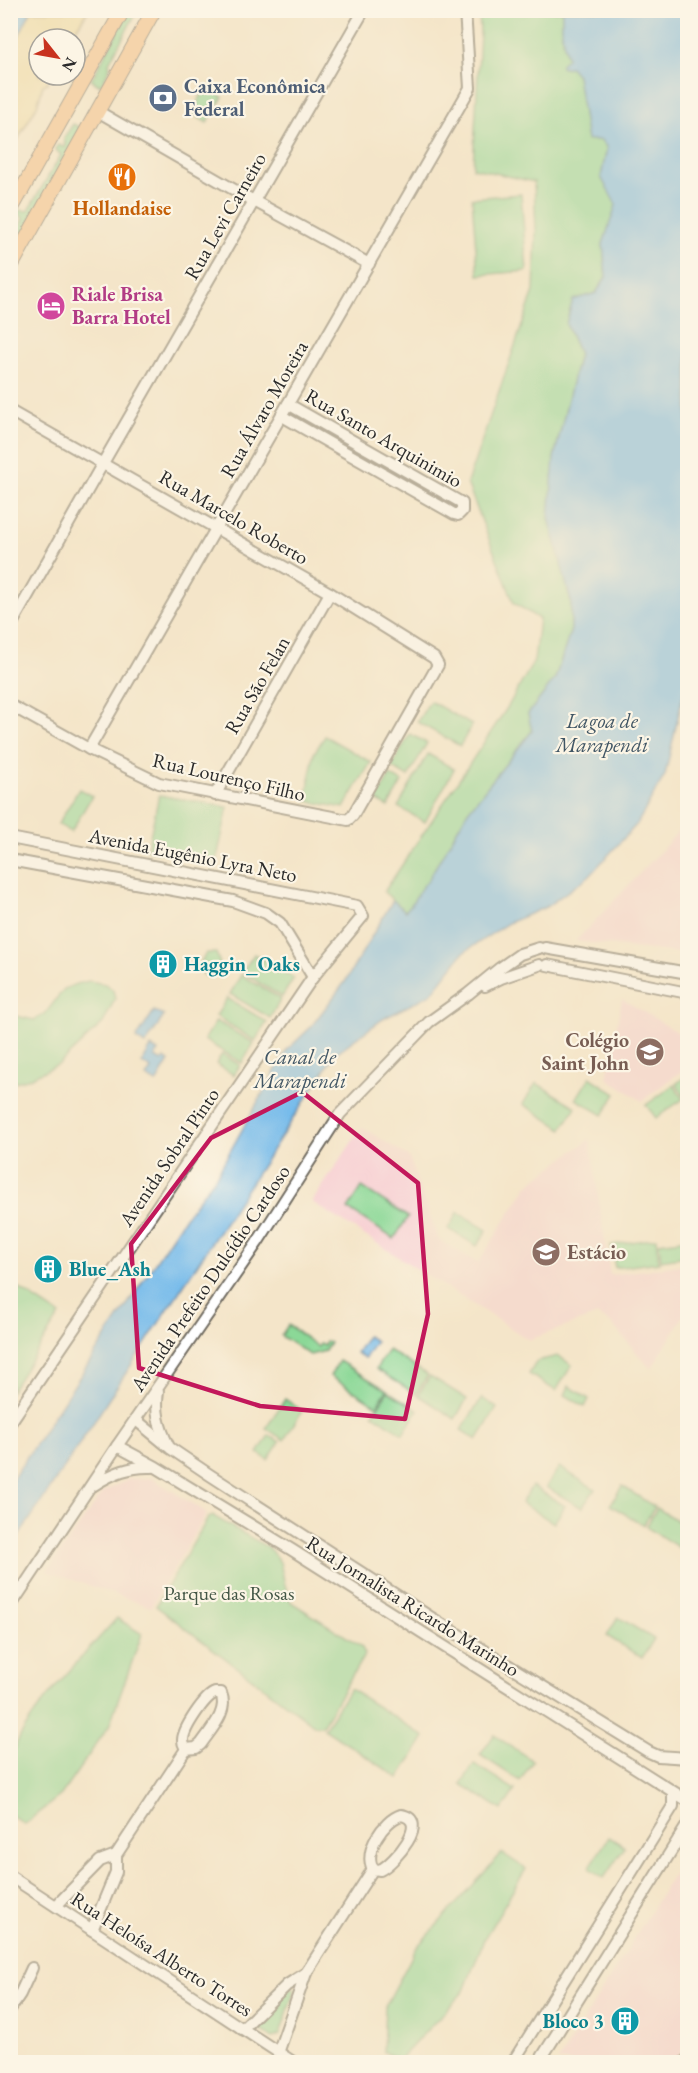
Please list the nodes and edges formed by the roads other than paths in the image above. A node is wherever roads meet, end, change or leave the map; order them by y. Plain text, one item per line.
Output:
1 (123, 10) edge
2 (154, 10) edge
3 (364, 10) edge
4 (465, 10) edge
5 (99, 112) junction
6 (254, 201) junction
7 (10, 212) edge
8 (369, 264) junction
9 (10, 268) edge
10 (288, 404) junction
11 (10, 411) edge
12 (282, 416) junction
13 (103, 463) junction
14 (216, 527) junction
15 (330, 593) junction
16 (10, 627) edge
17 (10, 705) edge
18 (89, 749) junction
19 (215, 795) junction
20 (348, 820) joint
21 (10, 838) edge
22 (62, 848) junction
23 (10, 860) edge
24 (58, 869) junction
25 (238, 881) junction
26 (233, 901) junction
27 (363, 916) joint
28 (542, 948) junction
29 (543, 965) junction
30 (672, 970) junction
31 (687, 973) edge
32 (313, 977) junction
33 (671, 989) junction
34 (687, 993) edge
35 (468, 994) junction
36 (159, 1386) junction
37 (136, 1420) junction
38 (10, 1422) edge
39 (117, 1446) junction
40 (170, 1448) junction
41 (156, 1467) junction
42 (210, 1475) junction
43 (89, 1488) junction
44 (198, 1494) junction
45 (302, 1535) junction
46 (292, 1550) junction
47 (10, 1606) edge
48 (430, 1617) junction
49 (421, 1632) junction
50 (571, 1704) junction
51 (560, 1720) junction
52 (186, 1749) junction
53 (685, 1756) edge
54 (673, 1793) junction
55 (687, 1802) edge
56 (687, 1824) edge
57 (659, 1830) junction
58 (677, 1841) junction
59 (116, 1855) junction
60 (373, 1869) junction
61 (10, 1876) edge
62 (56, 1906) junction
63 (92, 1930) junction
64 (32, 1968) dead end
65 (306, 1973) junction
66 (10, 2010) edge
67 (242, 2029) junction
68 (278, 2053) junction
69 (293, 2062) edge
70 (513, 2062) edge
71 (538, 2062) edge

1 - 7 main road
2 - 5 main road
3 - 6 street, Rua Levi Carneiro
4 - 8 street, Rua Álvaro Moreira
5 - 6 street
5 - 9 main road
6 - 8 street
6 - 13 street, Rua Levi Carneiro
8 - 10 street, Rua Álvaro Moreira
10 - 12 street, Rua Álvaro Moreira
10 - 12 street, Rua Santo Arquinimio
11 - 13 street, Rua Marcelo Roberto
12 - 14 street, Rua Álvaro Moreira
13 - 14 street, Rua Marcelo Roberto
13 - 16 street, Rua Levi Carneiro
14 - 15 street, Rua Marcelo Roberto
14 - 18 street, Rua Álvaro Moreira
15 - 19 street, Rua São Felan
15 - 20 street, Rua Marcelo Roberto
17 - 18 street, Rua Lourenço Filho
18 - 19 street, Rua Lourenço Filho
19 - 20 street, Rua Lourenço Filho
21 - 22 street, Avenida Eugênio Lyra Neto
22 - 24 street
22 - 25 street, Avenida Eugênio Lyra Neto
23 - 24 street, Avenida Eugênio Lyra Neto
24 - 26 street, Avenida Eugênio Lyra Neto
25 - 26 street
25 - 27 street, Avenida Eugênio Lyra Neto
26 - 32 street, Avenida Eugênio Lyra Neto
27 - 32 street, Avenida Sobral Pinto
28 - 29 street
28 - 29 street
28 - 30 street
28 - 35 street
29 - 33 street
29 - 35 street
30 - 31 street
30 - 33 street
32 - 38 street, Avenida Sobral Pinto
33 - 34 street
35 - 36 street, Avenida Prefeito Dulcídio Cardoso
36 - 37 street, Avenida Prefeito Dulcídio Cardoso
36 - 40 street
37 - 39 street, Avenida Prefeito Dulcídio Cardoso
37 - 40 street, Rua Jornalista Ricardo Marinho
39 - 41 street, Rua Jornalista Ricardo Marinho
39 - 43 street, Avenida Prefeito Dulcídio Cardoso
40 - 42 street, Rua Jornalista Ricardo Marinho
41 - 43 street
41 - 44 street, Rua Jornalista Ricardo Marinho
42 - 44 street
42 - 45 street, Rua Jornalista Ricardo Marinho
43 - 47 street, Avenida Prefeito Dulcídio Cardoso
44 - 46 street, Rua Jornalista Ricardo Marinho
45 - 46 street
45 - 48 street, Rua Jornalista Ricardo Marinho
46 - 49 street, Rua Jornalista Ricardo Marinho
48 - 49 street
48 - 50 street, Rua Jornalista Ricardo Marinho
49 - 51 street, Rua Jornalista Ricardo Marinho
50 - 51 street
50 - 53 street, Rua Jornalista Ricardo Marinho
51 - 54 street, Rua Jornalista Ricardo Marinho
52 - 52 street
52 - 59 street
54 - 55 street, Rua Jornalista Ricardo Marinho
54 - 57 street
56 - 58 street
57 - 58 street
57 - 70 street
58 - 71 street
59 - 62 street
59 - 63 street
60 - 60 street
60 - 65 street
61 - 62 street, Rua Heloísa Alberto Torres
62 - 63 street, Rua Heloísa Alberto Torres
63 - 67 street, Rua Heloísa Alberto Torres
64 - 66 street
65 - 67 street
65 - 68 street
67 - 68 street, Rua Heloísa Alberto Torres
68 - 69 street, Rua Heloísa Alberto Torres

